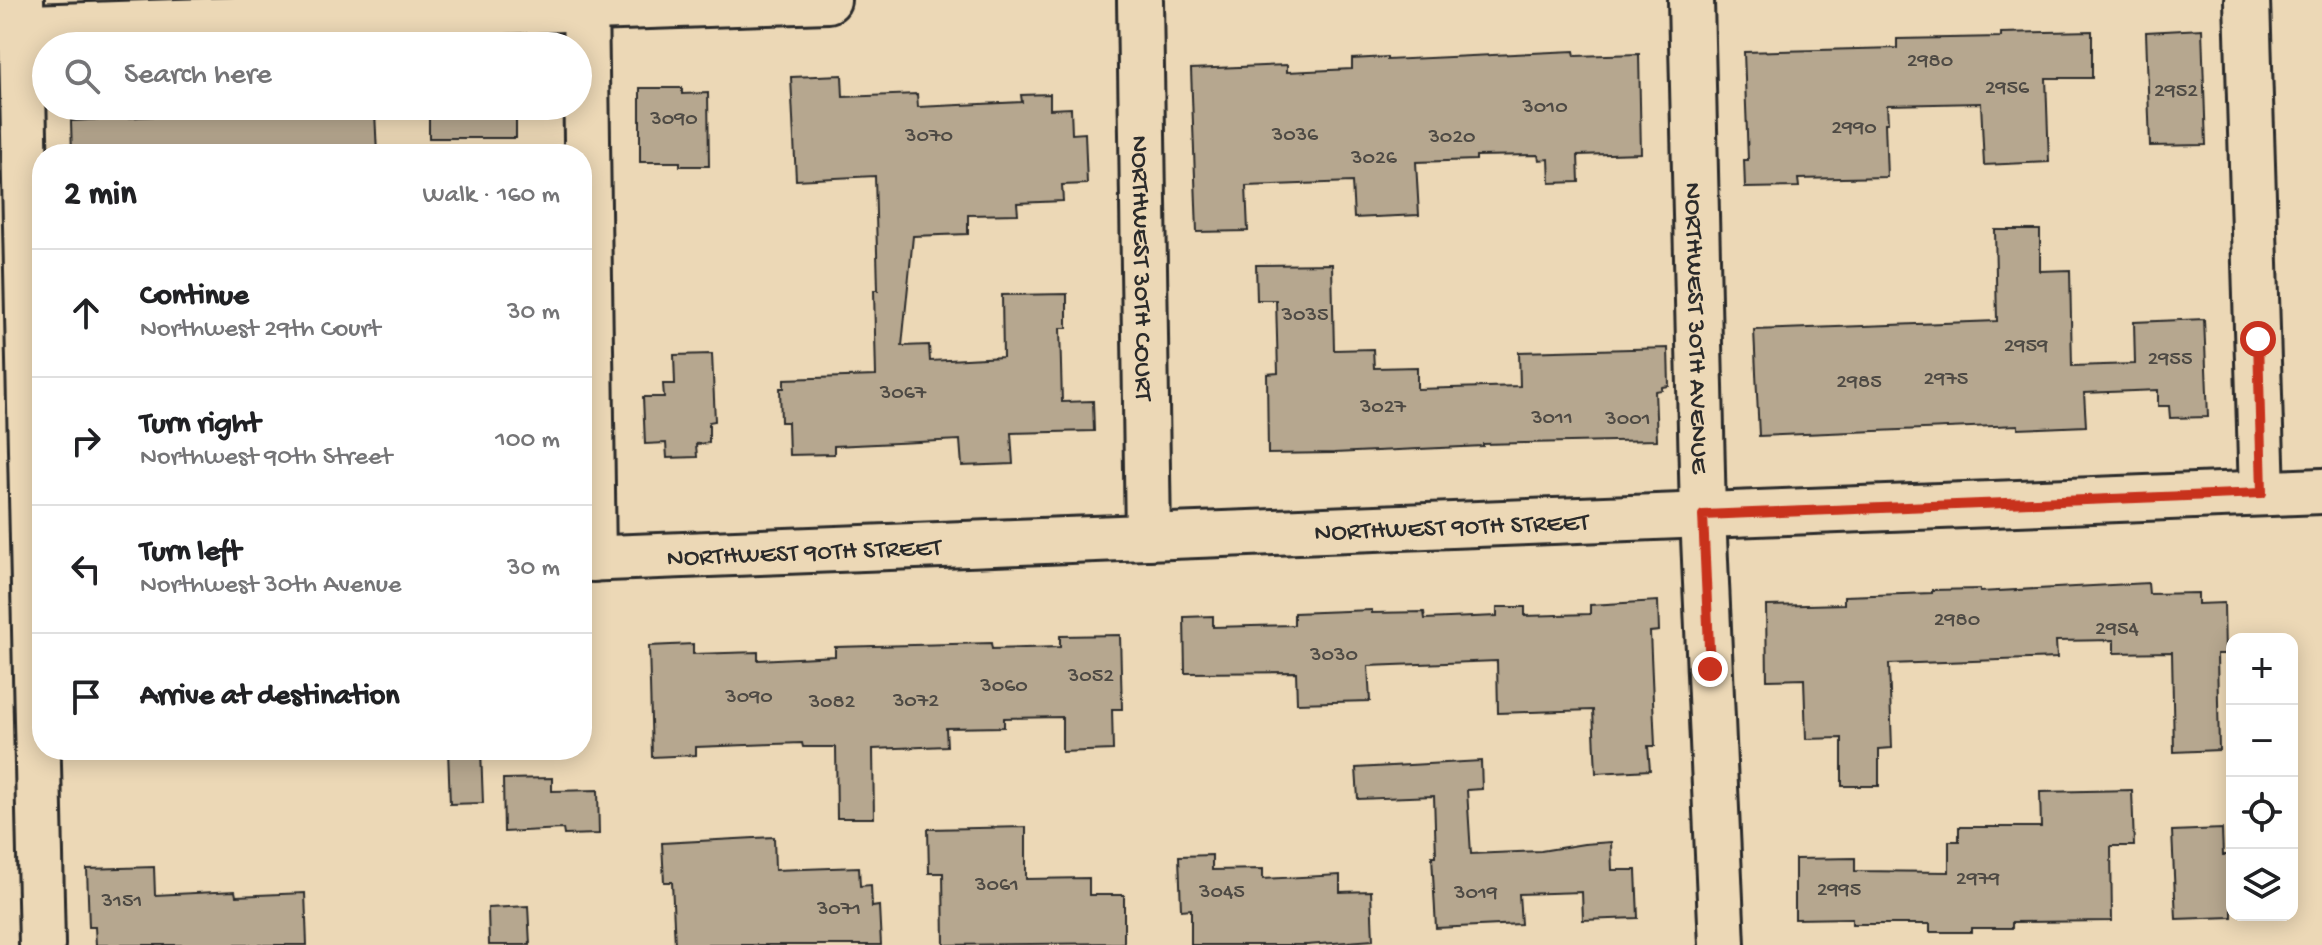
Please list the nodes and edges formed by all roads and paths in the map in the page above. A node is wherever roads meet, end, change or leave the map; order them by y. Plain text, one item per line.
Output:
1 (828, 0) edge
2 (1140, 0) edge
3 (1691, 0) edge
4 (2247, 0) edge
5 (585, 4) edge
6 (14, 19) edge
7 (585, 32) edge
8 (586, 120) edge
9 (586, 144) edge
10 (2322, 491) edge
11 (2262, 493) junction
12 (1703, 515) junction
13 (1148, 537) junction
14 (592, 559) edge
15 (25, 581) edge
16 (32, 731) edge
17 (33, 760) edge
18 (42, 945) edge
19 (1722, 945) edge

1 - 5 street
2 - 13 street, NORTHWEST 30TH COURT
3 - 12 street, NORTHWEST 30TH AVENUE
4 - 11 street
5 - 6 street
5 - 7 street
6 - 15 street
8 - 9 street
10 - 11 street, NORTHWEST 90TH STREET
11 - 12 street, NORTHWEST 90TH STREET
12 - 13 street, NORTHWEST 90TH STREET
12 - 19 street, NORTHWEST 30TH AVENUE
13 - 14 street, NORTHWEST 90TH STREET
15 - 16 street
17 - 18 street

